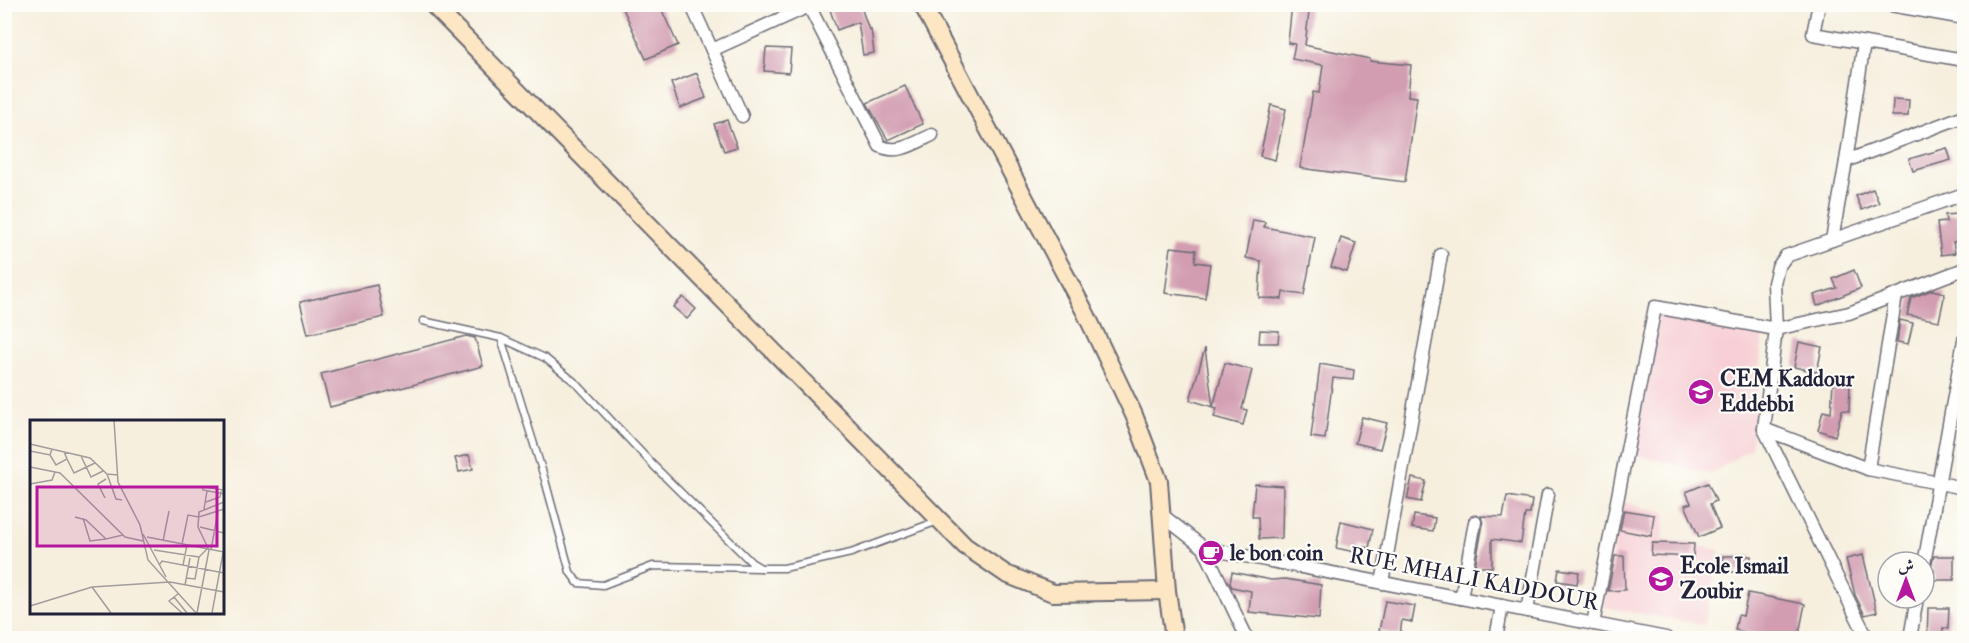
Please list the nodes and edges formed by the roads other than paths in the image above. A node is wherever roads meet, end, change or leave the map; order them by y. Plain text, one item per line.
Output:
1 (432, 4) edge
2 (691, 4) edge
3 (922, 4) edge
4 (1819, 4) edge
5 (1885, 4) edge
6 (809, 5) edge
7 (1965, 18) edge
8 (1864, 43) junction
9 (712, 50) junction
10 (1965, 60) edge
11 (742, 116) dead end
12 (1965, 116) edge
13 (932, 135) dead end
14 (1846, 161) junction
15 (1965, 195) edge
16 (1832, 240) junction
17 (1441, 255) dead end
18 (1965, 269) edge
19 (1896, 295) junction
20 (423, 321) dead end
21 (1776, 329) junction
22 (501, 338) junction
23 (1965, 340) edge
24 (1764, 429) junction
25 (1868, 469) junction
26 (1940, 483) junction
27 (1965, 488) edge
28 (1548, 495) dead end
29 (1162, 515) junction
30 (940, 520) junction
31 (1475, 522) dead end
32 (1203, 548) junction
33 (1927, 550) edge
34 (761, 568) junction
35 (1382, 583) junction
36 (1167, 591) junction
37 (1461, 598) junction
38 (1502, 606) junction
39 (1915, 610) edge
40 (1527, 611) junction
41 (1593, 624) junction
42 (1644, 636) edge
43 (1174, 639) edge
44 (1247, 639) edge
45 (1496, 639) edge
46 (1666, 639) edge
47 (1867, 639) edge
48 (1910, 639) edge

1 - 30 main road
2 - 9 street
3 - 29 main road
4 - 8 street
5 - 7 street
6 - 9 street
6 - 13 street
8 - 10 street
8 - 14 street
9 - 11 street
12 - 14 street
14 - 16 street
15 - 16 street
16 - 21 street
17 - 35 street
18 - 19 street
19 - 21 street
19 - 25 street
20 - 22 lane
21 - 24 street
21 - 41 street
22 - 34 lane
22 - 34 lane
23 - 26 street
24 - 25 street
24 - 47 street
25 - 26 street
26 - 27 street
26 - 33 street
28 - 40 street
29 - 32 street
29 - 36 main road
30 - 34 lane
30 - 36 main road
31 - 37 street
32 - 35 street, RUE MHALI KADDOUR
32 - 44 street
35 - 37 street, RUE MHALI KADDOUR
36 - 43 main road
37 - 38 street, RUE MHALI KADDOUR
38 - 40 street, RUE MHALI KADDOUR
38 - 45 street
39 - 48 street
40 - 41 street, RUE MHALI KADDOUR
41 - 42 street, RUE MHALI KADDOUR
42 - 46 street, RUE MHALI KADDOUR

